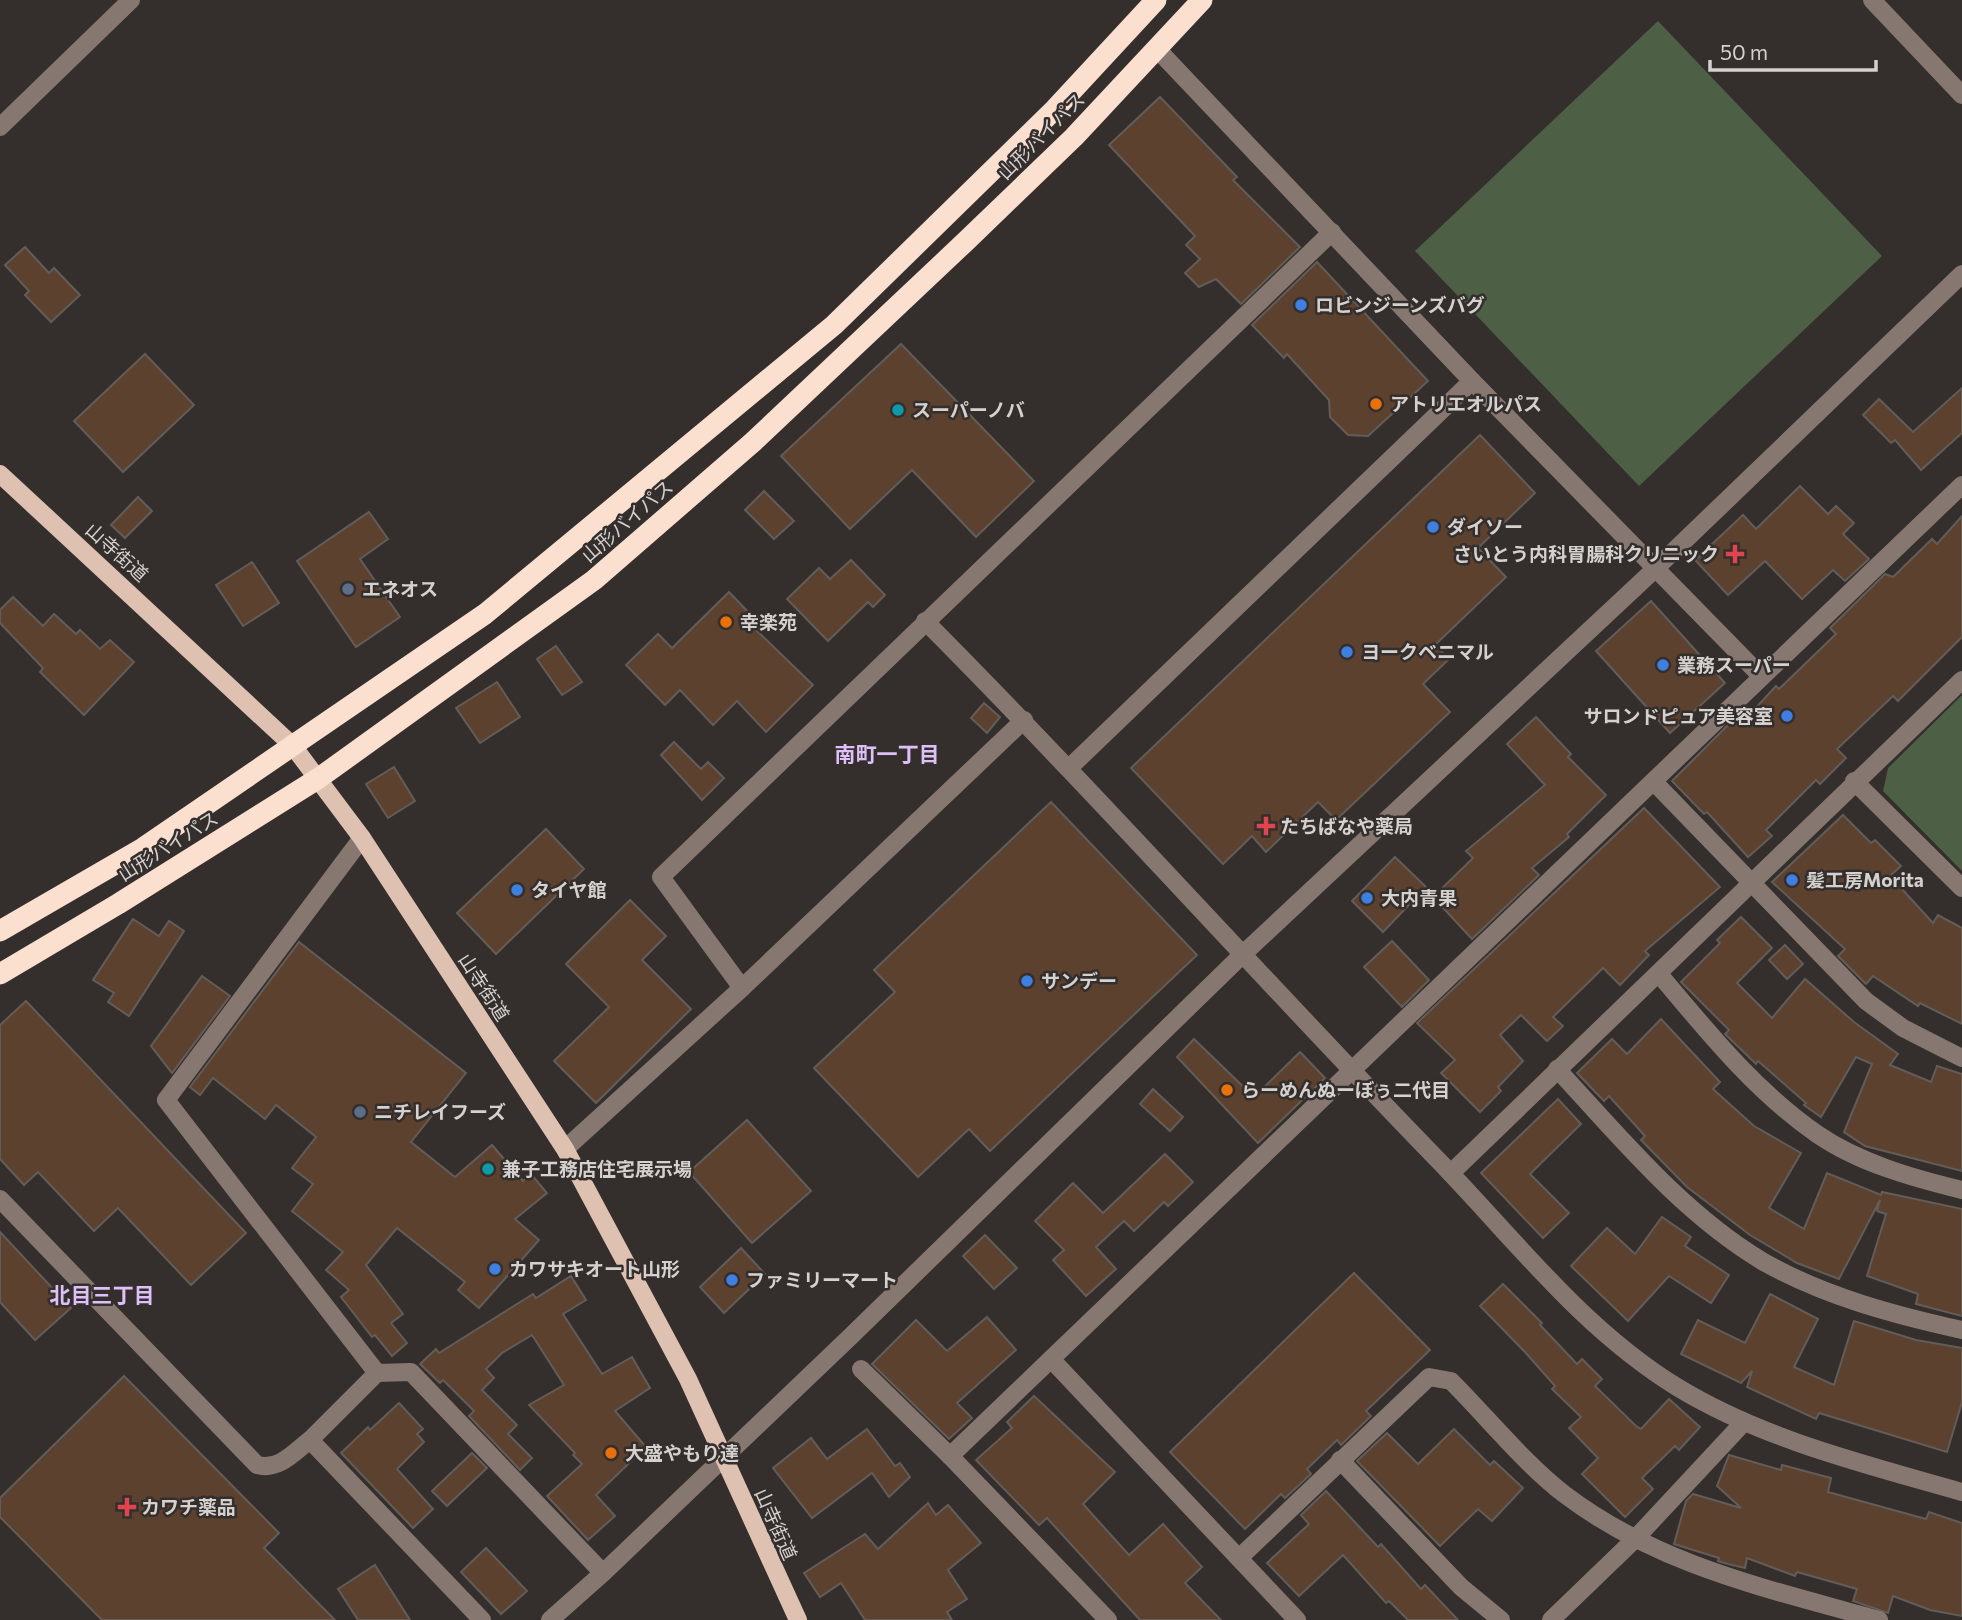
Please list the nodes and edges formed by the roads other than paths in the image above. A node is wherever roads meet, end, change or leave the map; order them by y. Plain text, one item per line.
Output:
1 (131, 0) edge
2 (1156, 0) edge
3 (1202, 0) edge
4 (1872, 0) edge
5 (1157, 50) junction
6 (1962, 95) edge
7 (0, 127) edge
8 (1332, 232) junction
9 (1962, 274) edge
10 (1472, 381) junction
11 (0, 474) edge
12 (1962, 485) edge
13 (1655, 569) junction
14 (925, 621) junction
15 (1761, 676) junction
16 (1962, 680) edge
17 (1024, 720) junction
18 (293, 746) junction
19 (1069, 768) junction
20 (319, 778) junction
21 (1854, 781) junction
22 (1654, 782) junction
23 (362, 838) junction
24 (1753, 882) junction
25 (1962, 888) edge
26 (0, 931) edge
27 (1242, 955) junction
28 (0, 974) edge
29 (1659, 974) junction
30 (741, 988) junction
31 (1962, 1058) edge
32 (1557, 1069) junction
33 (1351, 1070) junction
34 (565, 1149) junction
35 (1451, 1173) junction
36 (1962, 1190) edge
37 (0, 1199) edge
38 (1962, 1330) edge
39 (1051, 1359) junction
40 (861, 1369) dead end
41 (377, 1373) junction
42 (1744, 1422) junction
43 (310, 1440) junction
44 (722, 1456) junction
45 (950, 1456) junction
46 (1340, 1460) junction
47 (1962, 1492) edge
48 (1633, 1541) junction
49 (1239, 1558) junction
50 (603, 1573) junction
51 (482, 1620) edge
52 (550, 1620) edge
53 (798, 1620) edge
54 (1108, 1620) edge
55 (1297, 1620) edge
56 (1501, 1620) edge
57 (1551, 1620) edge
58 (1878, 1620) edge

1 - 7 street
2 - 18 highway, 山形バイパス
3 - 5 highway, 山形バイパス
4 - 6 street
5 - 8 street
5 - 20 highway, 山形バイパス
8 - 10 street
8 - 14 street
9 - 13 street
10 - 13 street
10 - 19 street
11 - 18 main road, 山寺街道
12 - 15 street
13 - 15 street
13 - 27 street
14 - 17 street
14 - 30 street
15 - 22 street
16 - 21 street
17 - 19 street
17 - 30 street
18 - 20 main road, 山寺街道
18 - 26 highway, 山形バイパス
19 - 27 street
20 - 23 main road, 山寺街道
20 - 28 highway, 山形バイパス
21 - 24 street
21 - 25 street
22 - 24 street
22 - 33 street
23 - 34 main road, 山寺街道
23 - 41 street
24 - 29 street
24 - 31 street
27 - 33 street
27 - 44 street
29 - 32 street
29 - 36 street
30 - 34 street
32 - 35 street
32 - 38 street
33 - 35 street
33 - 39 street
34 - 44 main road, 山寺街道
35 - 42 street
37 - 43 street
39 - 45 street
39 - 49 street
40 - 45 street
41 - 43 street
41 - 50 street
42 - 47 street
42 - 48 street
43 - 51 street
44 - 50 street
44 - 53 main road, 山寺街道
45 - 54 street
46 - 48 street
46 - 49 street
46 - 56 street
48 - 57 street
48 - 58 street
49 - 55 street
50 - 52 street

